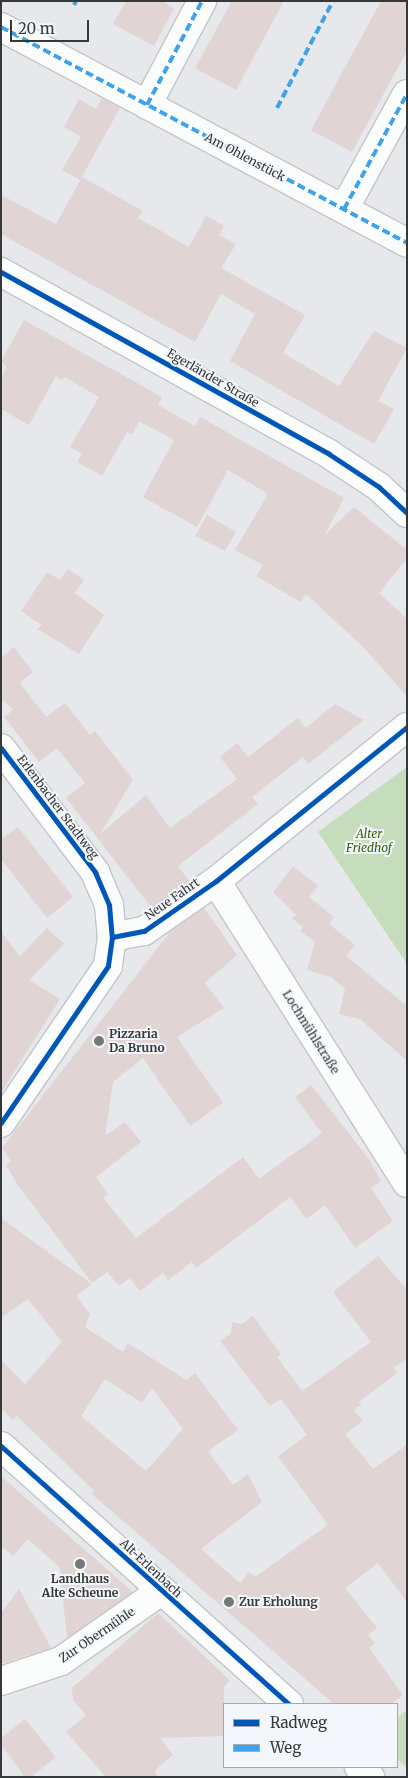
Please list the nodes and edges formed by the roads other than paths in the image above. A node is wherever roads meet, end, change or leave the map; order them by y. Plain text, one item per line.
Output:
1 (202, 1) edge
2 (1, 27) edge
3 (407, 94) edge
4 (147, 104) junction
5 (344, 209) junction
6 (407, 242) edge
7 (1, 272) edge
8 (407, 513) edge
9 (407, 727) edge
10 (1, 748) edge
11 (216, 881) junction
12 (112, 937) junction
13 (1, 1122) edge
14 (407, 1183) edge
15 (1, 1446) edge
16 (161, 1591) junction
17 (1, 1681) edge
18 (288, 1703) edge
19 (360, 1768) edge
20 (370, 1777) edge

1 - 4 street
2 - 4 street, Am Ohlenstück
3 - 5 street
4 - 5 street, Am Ohlenstück
5 - 6 street, Am Ohlenstück
7 - 8 street, Egerländer Straße
9 - 11 street, Neue Fahrt
10 - 12 street, Erlenbacher Stadtweg
11 - 12 street, Neue Fahrt
11 - 14 street, Lochmühlstraße
12 - 13 street
15 - 16 street, Alt-Erlenbach
16 - 17 street, Zur Obermühle
16 - 18 street, Alt-Erlenbach
19 - 20 street

